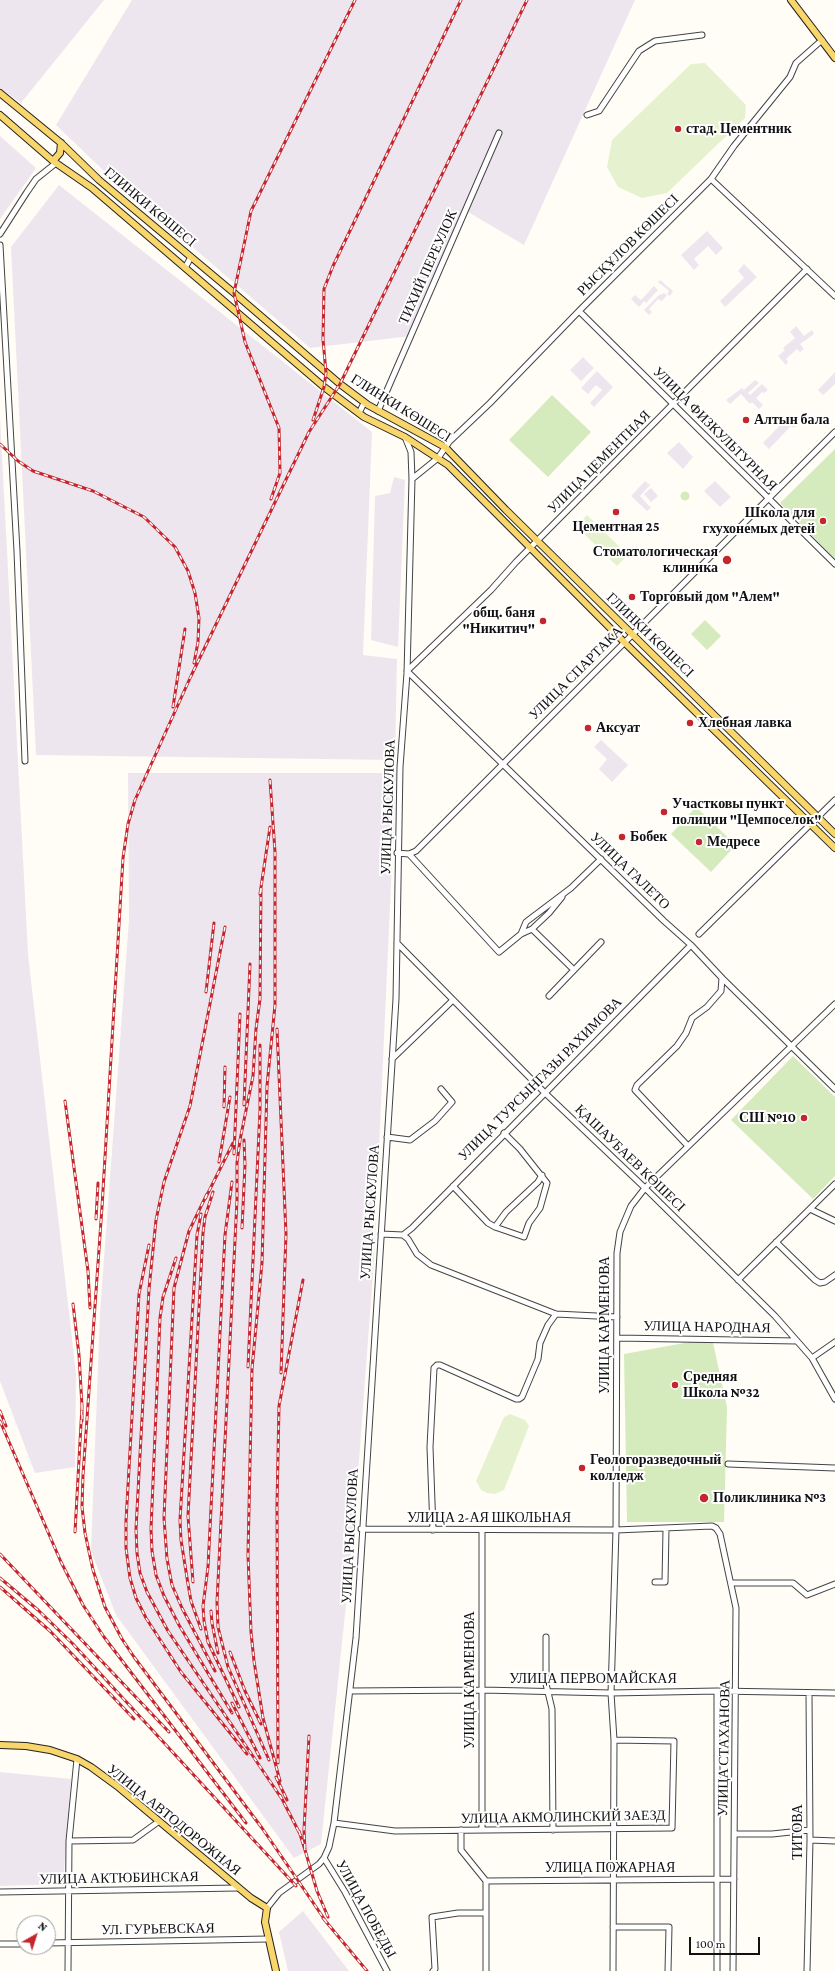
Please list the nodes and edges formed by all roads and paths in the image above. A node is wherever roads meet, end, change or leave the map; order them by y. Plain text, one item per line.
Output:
1 (792, 0) edge
2 (702, 34) dead end
3 (822, 40) junction
4 (835, 58) edge
5 (2, 96) edge
6 (0, 115) edge
7 (587, 115) dead end
8 (500, 133) dead end
9 (61, 143) junction
10 (54, 162) junction
11 (711, 180) junction
12 (0, 234) edge
13 (0, 245) edge
14 (191, 257) junction
15 (185, 268) junction
16 (807, 269) junction
17 (835, 296) edge
18 (579, 311) junction
19 (364, 403) junction
20 (673, 405) junction
21 (378, 411) junction
22 (359, 413) junction
23 (835, 432) edge
24 (405, 437) junction
25 (444, 447) junction
26 (438, 458) junction
27 (412, 479) junction
28 (768, 498) junction
29 (537, 541) junction
30 (532, 547) junction
31 (835, 564) edge
32 (632, 634) junction
33 (624, 642) junction
34 (407, 671) junction
35 (25, 761) dead end
36 (503, 763) junction
37 (835, 800) edge
38 (818, 818) junction
39 (810, 824) junction
40 (835, 834) edge
41 (835, 848) edge
42 (397, 853) junction
43 (409, 854) junction
44 (601, 859) junction
45 (565, 892) junction
46 (532, 929) junction
47 (521, 934) junction
48 (699, 934) dead end
49 (602, 942) dead end
50 (396, 943) junction
51 (691, 945) junction
52 (574, 970) junction
53 (722, 978) junction
54 (548, 996) dead end
55 (453, 1000) junction
56 (835, 1004) edge
57 (791, 1047) junction
58 (392, 1059) junction
59 (441, 1089) dead end
60 (835, 1089) edge
61 (544, 1092) junction
62 (504, 1133) junction
63 (387, 1137) junction
64 (688, 1146) junction
65 (542, 1175) junction
66 (835, 1184) edge
67 (453, 1186) junction
68 (645, 1188) junction
69 (810, 1209) junction
70 (835, 1221) edge
71 (495, 1227) junction
72 (406, 1233) junction
73 (381, 1234) junction
74 (776, 1242) junction
75 (835, 1275) edge
76 (738, 1280) junction
77 (556, 1314) junction
78 (617, 1317) junction
79 (617, 1338) junction
80 (797, 1341) junction
81 (835, 1342) edge
82 (812, 1358) junction
83 (835, 1399) edge
84 (728, 1464) dead end
85 (835, 1468) edge
86 (716, 1528) joint
87 (362, 1529) junction
88 (666, 1529) junction
89 (433, 1530) junction
90 (616, 1530) junction
91 (482, 1531) junction
92 (655, 1582) dead end
93 (732, 1583) junction
94 (835, 1584) edge
95 (546, 1637) dead end
96 (482, 1690) junction
97 (350, 1691) junction
98 (717, 1691) junction
99 (549, 1692) junction
100 (736, 1692) junction
101 (611, 1693) junction
102 (810, 1693) junction
103 (835, 1693) edge
104 (614, 1740) junction
105 (0, 1745) edge
106 (77, 1758) junction
107 (158, 1822) junction
108 (334, 1823) junction
109 (612, 1829) junction
110 (462, 1830) junction
111 (482, 1830) junction
112 (553, 1830) junction
113 (810, 1830) junction
114 (735, 1834) junction
115 (810, 1840) junction
116 (835, 1841) edge
117 (69, 1842) junction
118 (324, 1858) junction
119 (717, 1879) junction
120 (734, 1879) junction
121 (614, 1880) junction
122 (486, 1881) junction
123 (238, 1888) junction
124 (68, 1891) junction
125 (0, 1892) edge
126 (267, 1908) junction
127 (486, 1913) junction
128 (613, 1927) junction
129 (268, 1939) junction
130 (56, 1943) edge
131 (68, 1943) junction
132 (0, 1944) edge
133 (16, 1944) edge
134 (68, 1971) edge
135 (276, 1971) edge
136 (387, 1971) edge
137 (432, 1971) edge
138 (486, 1971) edge
139 (613, 1971) edge
140 (668, 1971) edge
141 (717, 1971) edge
142 (734, 1971) edge
143 (807, 1971) edge

1 - 3 main road
2 - 7 street
3 - 4 main road
3 - 11 street, РЫСҚҰЛОВ КӨШЕСІ
5 - 9 main road, ГЛИНКИ КӨШЕСІ
6 - 10 main road, ГЛИНКИ КӨШЕСІ
8 - 21 street, ТИХИЙ ПЕРЕУЛОК
9 - 10 main road
9 - 14 main road, ГЛИНКИ КӨШЕСІ
10 - 12 street
10 - 15 main road, ГЛИНКИ КӨШЕСІ
11 - 16 street
11 - 18 street, РЫСҚҰЛОВ КӨШЕСІ
13 - 35 street
14 - 15 street
14 - 19 main road, ГЛИНКИ КӨШЕСІ
15 - 22 main road, ГЛИНКИ КӨШЕСІ
16 - 17 street
16 - 20 street, УЛИЦА ЦЕМЕНТНАЯ
18 - 20 street, УЛИЦА ФИЗКУЛЬТУРНАЯ
18 - 25 street, РЫСҚҰЛОВ КӨШЕСІ
19 - 21 main road, ГЛИНКИ КӨШЕСІ
19 - 22 street
20 - 28 street, УЛИЦА ФИЗКУЛЬТУРНАЯ
20 - 29 street, УЛИЦА ЦЕМЕНТНАЯ
21 - 25 main road, ГЛИНКИ КӨШЕСІ
22 - 24 main road, ГЛИНКИ КӨШЕСІ
23 - 28 street, УЛИЦА СПАРТАКА
24 - 26 main road, ГЛИНКИ КӨШЕСІ
24 - 27 street, УЛИЦА РЫСКУЛОВА
25 - 26 street, РЫСҚҰЛОВ КӨШЕСІ
25 - 29 main road, ГЛИНКИ КӨШЕСІ
26 - 27 street
26 - 30 main road, ГЛИНКИ КӨШЕСІ
27 - 34 street, УЛИЦА РЫСКУЛОВА
28 - 31 street, УЛИЦА ФИЗКУЛЬТУРНАЯ
28 - 32 street, УЛИЦА СПАРТАКА
29 - 30 street, УЛИЦА ЦЕМЕНТНАЯ
29 - 32 main road, ГЛИНКИ КӨШЕСІ
30 - 33 main road, ГЛИНКИ КӨШЕСІ
30 - 34 street, УЛИЦА ЦЕМЕНТНАЯ
32 - 33 street, УЛИЦА СПАРТАКА
32 - 38 main road, ГЛИНКИ КӨШЕСІ
33 - 36 street, УЛИЦА СПАРТАКА
33 - 39 main road, ГЛИНКИ КӨШЕСІ
34 - 36 street, УЛИЦА ГАЛЕТО
34 - 42 street, УЛИЦА РЫСКУЛОВА
36 - 43 street, УЛИЦА СПАРТАКА
36 - 44 street, УЛИЦА ГАЛЕТО
37 - 38 street
38 - 39 street
38 - 40 main road, ГЛИНКИ КӨШЕСІ
39 - 41 main road, ГЛИНКИ КӨШЕСІ
39 - 48 street
42 - 43 street
42 - 50 street, УЛИЦА РЫСКУЛОВА
43 - 47 street
44 - 45 street
44 - 51 street, УЛИЦА ГАЛЕТО
45 - 46 street
45 - 47 street
46 - 47 street
46 - 52 street
49 - 52 street
50 - 55 street, ҚАШАУБАЕВ КӨШЕСІ
50 - 58 street, УЛИЦА РЫСКУЛОВА
51 - 53 street, УЛИЦА ГАЛЕТО
51 - 61 street, УЛИЦА ТУРСЫНГАЗЫ РАХИМОВА
52 - 54 street
53 - 57 street, УЛИЦА ГАЛЕТО
53 - 64 street
55 - 58 street
55 - 61 street, ҚАШАУБАЕВ КӨШЕСІ
56 - 57 street, УЛИЦА КАРМЕНОВА
57 - 60 street, УЛИЦА ГАЛЕТО
57 - 64 street, УЛИЦА КАРМЕНОВА
58 - 63 street, УЛИЦА РЫСКУЛОВА
59 - 63 street, УЛИЦА РЫСКУЛОВА
61 - 62 street, УЛИЦА ТУРСЫНГАЗЫ РАХИМОВА
61 - 68 street, ҚАШАУБАЕВ КӨШЕСІ
62 - 65 street
62 - 67 street, УЛИЦА ТУРСЫНГАЗЫ РАХИМОВА
63 - 73 street, УЛИЦА РЫСКУЛОВА
64 - 68 street, УЛИЦА КАРМЕНОВА
65 - 71 street
65 - 71 street
66 - 69 street
67 - 71 street
67 - 72 street, УЛИЦА ТУРСЫНГАЗЫ РАХИМОВА
68 - 76 street, ҚАШАУБАЕВ КӨШЕСІ
68 - 78 street, УЛИЦА КАРМЕНОВА
69 - 70 street
69 - 74 street
72 - 73 street
72 - 77 street
73 - 87 street, УЛИЦА РЫСКУЛОВА
74 - 75 street
74 - 76 street
76 - 80 street, ҚАШАУБАЕВ КӨШЕСІ
77 - 78 street
77 - 89 street
78 - 79 street, УЛИЦА КАРМЕНОВА
79 - 80 street, УЛИЦА НАРОДНАЯ
79 - 90 street, УЛИЦА КАРМЕНОВА
80 - 82 street, ҚАШАУБАЕВ КӨШЕСІ
81 - 82 street
82 - 83 street, ҚАШАУБАЕВ КӨШЕСІ
84 - 85 street
86 - 88 street, УЛИЦА 2-АЯ ШКОЛЬНАЯ
86 - 93 street, УЛИЦА СТАХАНОВА
87 - 89 street, УЛИЦА 2-АЯ ШКОЛЬНАЯ
87 - 97 street, УЛИЦА РЫСКУЛОВА
88 - 90 street, УЛИЦА 2-АЯ ШКОЛЬНАЯ
88 - 92 street
89 - 91 street, УЛИЦА 2-АЯ ШКОЛЬНАЯ
90 - 91 street, УЛИЦА 2-АЯ ШКОЛЬНАЯ
90 - 101 street, УЛИЦА КАРМЕНОВА
91 - 96 street, УЛИЦА КАРМЕНОВА
93 - 94 street
93 - 100 street, УЛИЦА СТАХАНОВА
95 - 99 street
96 - 97 street, УЛИЦА ПЕРВОМАЙСКАЯ
96 - 99 street, УЛИЦА ПЕРВОМАЙСКАЯ
96 - 111 street, УЛИЦА КАРМЕНОВА
97 - 108 street, УЛИЦА РЫСКУЛОВА
98 - 100 street, УЛИЦА ПЕРВОМАЙСКАЯ
98 - 101 street, УЛИЦА ПЕРВОМАЙСКАЯ
98 - 119 street
99 - 101 street, УЛИЦА ПЕРВОМАЙСКАЯ
99 - 112 street
100 - 102 street, УЛИЦА ПЕРВОМАЙСКАЯ
100 - 114 street, УЛИЦА СТАХАНОВА
101 - 104 street, УЛИЦА КАРМЕНОВА
102 - 103 street, УЛИЦА ПЕРВОМАЙСКАЯ
102 - 113 street, ТИТОВА
104 - 109 street, УЛИЦА КАРМЕНОВА
104 - 109 street, УЛИЦА АКМОЛИНСКИЙ ЗАЕЗД
105 - 106 main road, УЛИЦА АВТОДОРОЖНАЯ
106 - 107 main road, УЛИЦА АВТОДОРОЖНАЯ
106 - 117 street
107 - 117 street
107 - 123 main road, УЛИЦА АВТОДОРОЖНАЯ
108 - 110 street, УЛИЦА АКМОЛИНСКИЙ ЗАЕЗД
108 - 118 street, УЛИЦА РЫСКУЛОВА
109 - 112 street, УЛИЦА АКМОЛИНСКИЙ ЗАЕЗД
109 - 121 street, УЛИЦА КАРМЕНОВА
110 - 111 street, УЛИЦА АКМОЛИНСКИЙ ЗАЕЗД
110 - 122 street
111 - 112 street, УЛИЦА АКМОЛИНСКИЙ ЗАЕЗД
113 - 114 street
113 - 115 street, ТИТОВА
114 - 120 street, УЛИЦА СТАХАНОВА
115 - 116 street
115 - 143 street, ТИТОВА
117 - 124 street
118 - 126 street
118 - 136 street, УЛИЦА ПОБЕДЫ
119 - 120 street, УЛИЦА ПОЖАРНАЯ
119 - 121 street, УЛИЦА ПОЖАРНАЯ
119 - 141 street
120 - 142 street, УЛИЦА СТАХАНОВА
121 - 122 street, УЛИЦА ПОЖАРНАЯ
121 - 128 street, УЛИЦА КАРМЕНОВА
122 - 127 street
123 - 124 street, УЛИЦА АКТЮБИНСКАЯ
123 - 126 main road, УЛИЦА АВТОДОРОЖНАЯ
124 - 125 street, УЛИЦА АКТЮБИНСКАЯ
124 - 131 street
126 - 129 main road
127 - 137 street
127 - 138 street
128 - 139 street, УЛИЦА КАРМЕНОВА
128 - 140 street
129 - 131 street, УЛ. ГУРЬЕВСКАЯ
129 - 135 main road
130 - 131 street, УЛ. ГУРЬЕВСКАЯ
131 - 134 street
132 - 133 street

